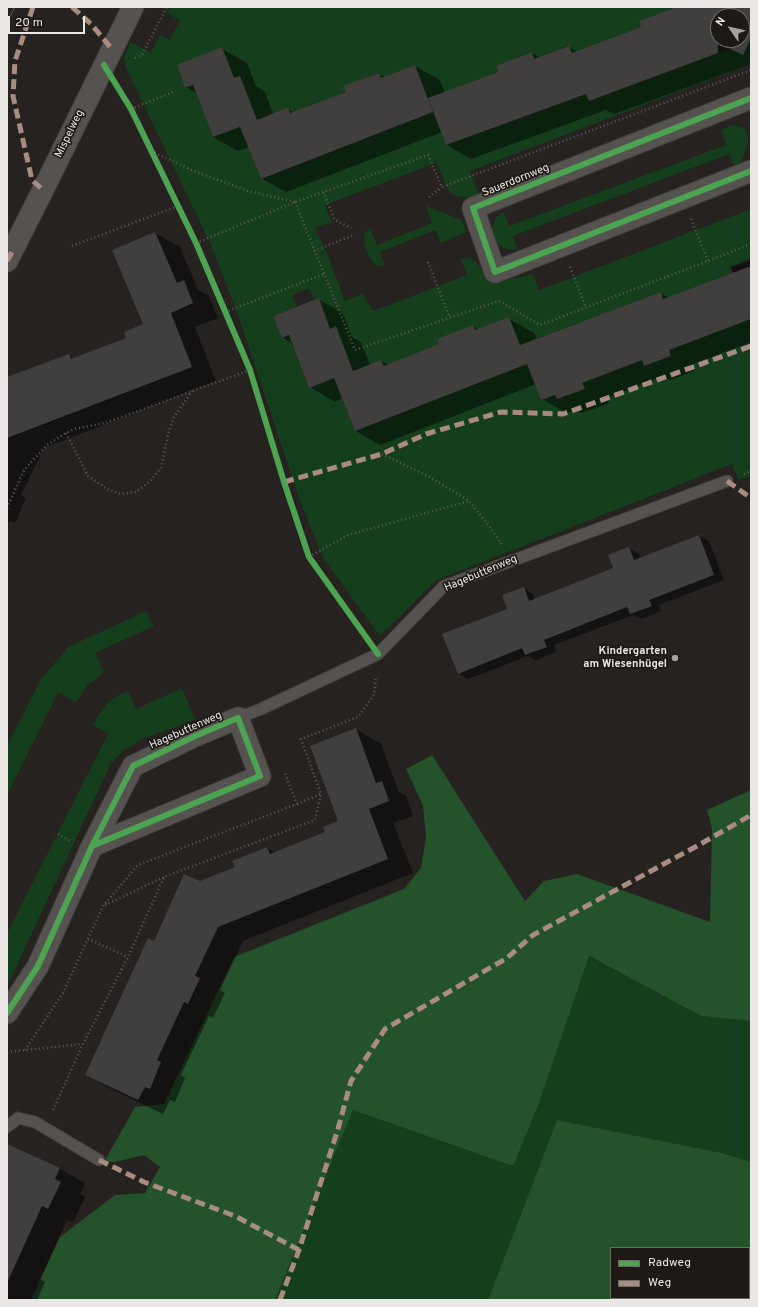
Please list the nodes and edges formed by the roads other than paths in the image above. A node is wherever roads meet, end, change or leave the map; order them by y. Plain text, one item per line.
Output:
1 (133, 7) edge
2 (751, 98) edge
3 (751, 171) edge
4 (7, 261) edge
5 (727, 481) dead end
6 (238, 718) junction
7 (92, 846) junction
8 (7, 1013) edge
9 (7, 1127) edge
10 (99, 1160) dead end

1 - 4 street, Mispelweg
2 - 3 street, Sauerdornweg
5 - 6 lane, Hagebuttenweg
6 - 7 street, Hagebuttenweg
6 - 7 street, Hagebuttenweg
7 - 8 street, Hagebuttenweg
9 - 10 lane

